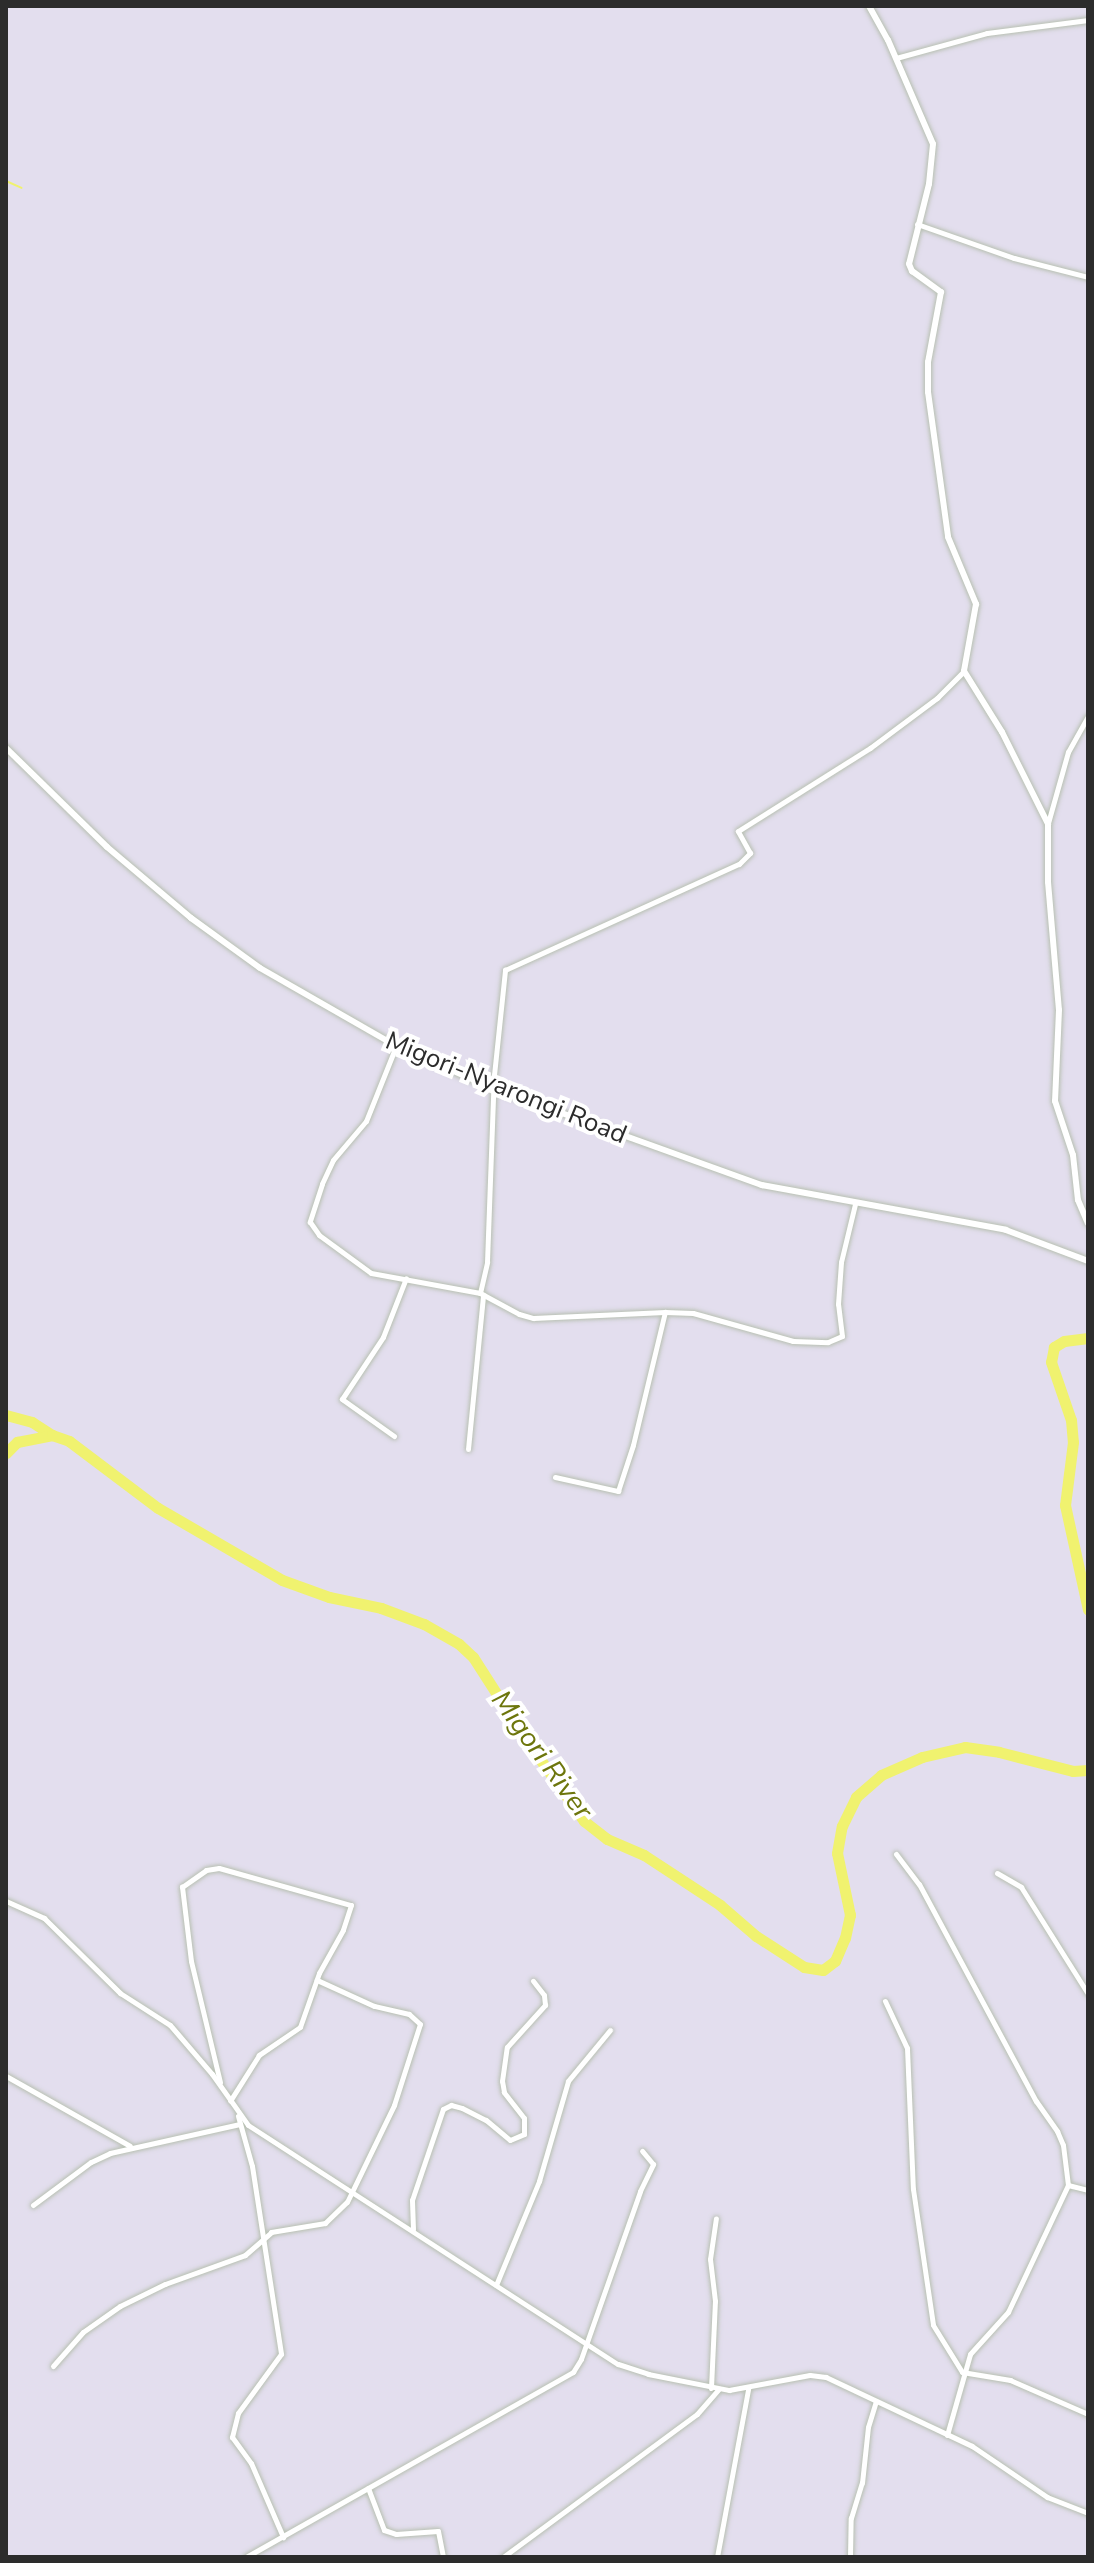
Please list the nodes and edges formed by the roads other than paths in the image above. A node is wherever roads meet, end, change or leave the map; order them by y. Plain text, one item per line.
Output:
1 (869, 6) edge
2 (1088, 20) edge
3 (896, 58) junction
4 (917, 224) junction
5 (1088, 277) edge
6 (964, 671) junction
7 (1088, 716) edge
8 (6, 748) edge
9 (1048, 824) junction
10 (396, 1046) junction
11 (495, 1089) junction
12 (855, 1204) junction
13 (1088, 1223) edge
14 (1088, 1261) edge
15 (406, 1278) junction
16 (481, 1294) junction
17 (665, 1312) junction
18 (394, 1436) dead end
19 (468, 1449) dead end
20 (555, 1477) dead end
21 (896, 1854) dead end
22 (997, 1873) dead end
23 (6, 1901) edge
24 (317, 1980) junction
25 (533, 1981) dead end
26 (1088, 1994) edge
27 (885, 2001) dead end
28 (610, 2030) dead end
29 (6, 2076) edge
30 (220, 2085) junction
31 (230, 2101) junction
32 (236, 2112) junction
33 (240, 2124) junction
34 (131, 2146) junction
35 (642, 2151) dead end
36 (1068, 2185) junction
37 (1088, 2190) edge
38 (352, 2193) junction
39 (33, 2205) dead end
40 (716, 2218) dead end
41 (413, 2230) junction
42 (262, 2239) junction
43 (496, 2285) junction
44 (587, 2344) junction
45 (53, 2366) dead end
46 (962, 2372) junction
47 (711, 2388) junction
48 (748, 2388) junction
49 (719, 2389) junction
50 (876, 2401) junction
51 (1088, 2414) edge
52 (947, 2435) junction
53 (368, 2488) junction
54 (1088, 2513) edge
55 (283, 2537) junction
56 (246, 2557) edge
57 (443, 2557) edge
58 (503, 2557) edge
59 (717, 2557) edge
60 (850, 2557) edge

1 - 3 street
2 - 3 street
3 - 4 street
4 - 5 street
4 - 6 street
6 - 9 street
6 - 11 street
7 - 9 street
8 - 10 street, Migori-Nyarongi Road
9 - 13 street
10 - 11 street, Migori-Nyarongi Road
10 - 15 street
11 - 12 street, Migori-Nyarongi Road
11 - 16 street
12 - 14 street, Migori-Nyarongi Road
12 - 17 street
15 - 16 street
15 - 18 street
16 - 17 street
16 - 19 street
17 - 20 street
21 - 36 street
22 - 26 street
23 - 30 street
24 - 30 street
24 - 31 street
24 - 38 street
25 - 41 street
27 - 46 street
28 - 43 street
29 - 34 street
30 - 31 street
31 - 32 street
32 - 33 street
32 - 38 street
33 - 34 street
33 - 42 street
34 - 39 street
35 - 44 street
36 - 37 street
36 - 46 street
38 - 41 street
38 - 42 street
40 - 47 street
41 - 43 street
42 - 45 street
42 - 55 street
43 - 44 street
44 - 47 street
44 - 53 street
46 - 51 street
46 - 52 street
47 - 49 street
48 - 49 street
48 - 50 street
48 - 59 street
49 - 58 street
50 - 52 street
50 - 60 street
52 - 54 street
53 - 55 street
53 - 57 street
55 - 56 street

